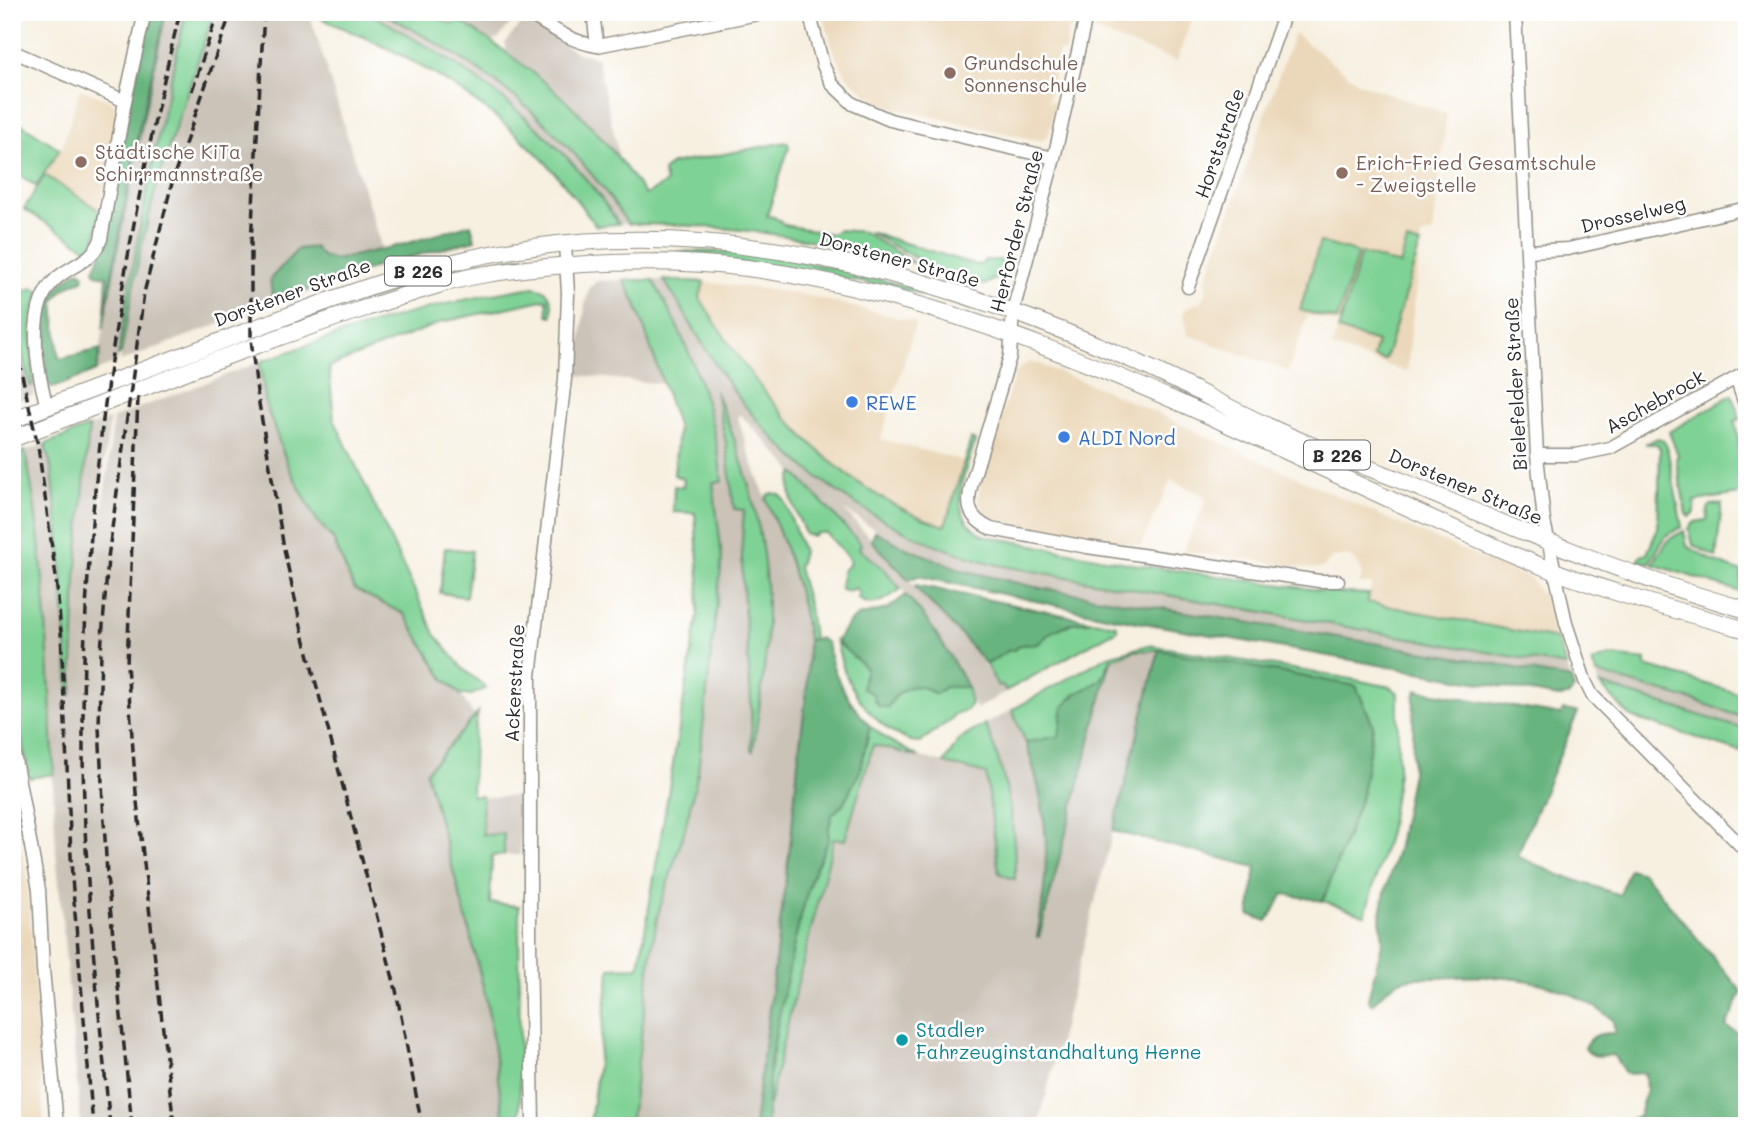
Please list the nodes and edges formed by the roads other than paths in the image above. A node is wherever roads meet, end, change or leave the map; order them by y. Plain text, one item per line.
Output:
1 (145, 12) edge
2 (526, 12) edge
3 (593, 12) edge
4 (768, 12) edge
5 (809, 12) edge
6 (1087, 12) edge
7 (1285, 12) edge
8 (1515, 12) edge
9 (597, 46) junction
10 (12, 51) edge
11 (125, 101) junction
12 (1054, 158) junction
13 (1747, 208) edge
14 (565, 244) junction
15 (1527, 251) junction
16 (567, 267) junction
17 (1188, 287) dead end
18 (1013, 311) junction
19 (1012, 336) junction
20 (1741, 375) edge
21 (47, 407) junction
22 (1747, 410) edge
23 (12, 420) edge
24 (12, 439) edge
25 (1536, 454) junction
26 (1548, 543) junction
27 (1554, 570) junction
28 (1338, 581) dead end
29 (1747, 610) edge
30 (1747, 630) edge
31 (12, 743) edge
32 (1747, 852) edge
33 (57, 1126) edge
34 (533, 1126) edge

1 - 11 street
2 - 9 street
3 - 9 street
4 - 9 street
5 - 12 street
6 - 12 street, Herforder Straße
7 - 17 street, Horststraße
8 - 15 street, Bielefelder Straße
10 - 11 street
11 - 21 street
12 - 18 street, Herforder Straße
13 - 15 street, Drosselweg
14 - 16 street, Ackerstraße
14 - 18 main road, Dorstener Straße / B 226
14 - 21 main road, Dorstener Straße / B 226
15 - 25 street, Bielefelder Straße
16 - 19 main road, Dorstener Straße / B 226
16 - 24 main road, Dorstener Straße / B 226
16 - 34 street, Ackerstraße
18 - 19 street, Herforder Straße
18 - 26 main road, Dorstener Straße / B 226
19 - 27 main road, Dorstener Straße / B 226
19 - 28 street
20 - 22 street
20 - 25 street, Aschebrock
21 - 23 main road, Dorstener Straße / B 226
25 - 26 street, Bielefelder Straße
26 - 27 street, Bielefelder Straße
26 - 29 main road, Dorstener Straße / B 226
27 - 30 main road, Dorstener Straße / B 226
27 - 32 street, Bielefelder Straße
31 - 33 street

